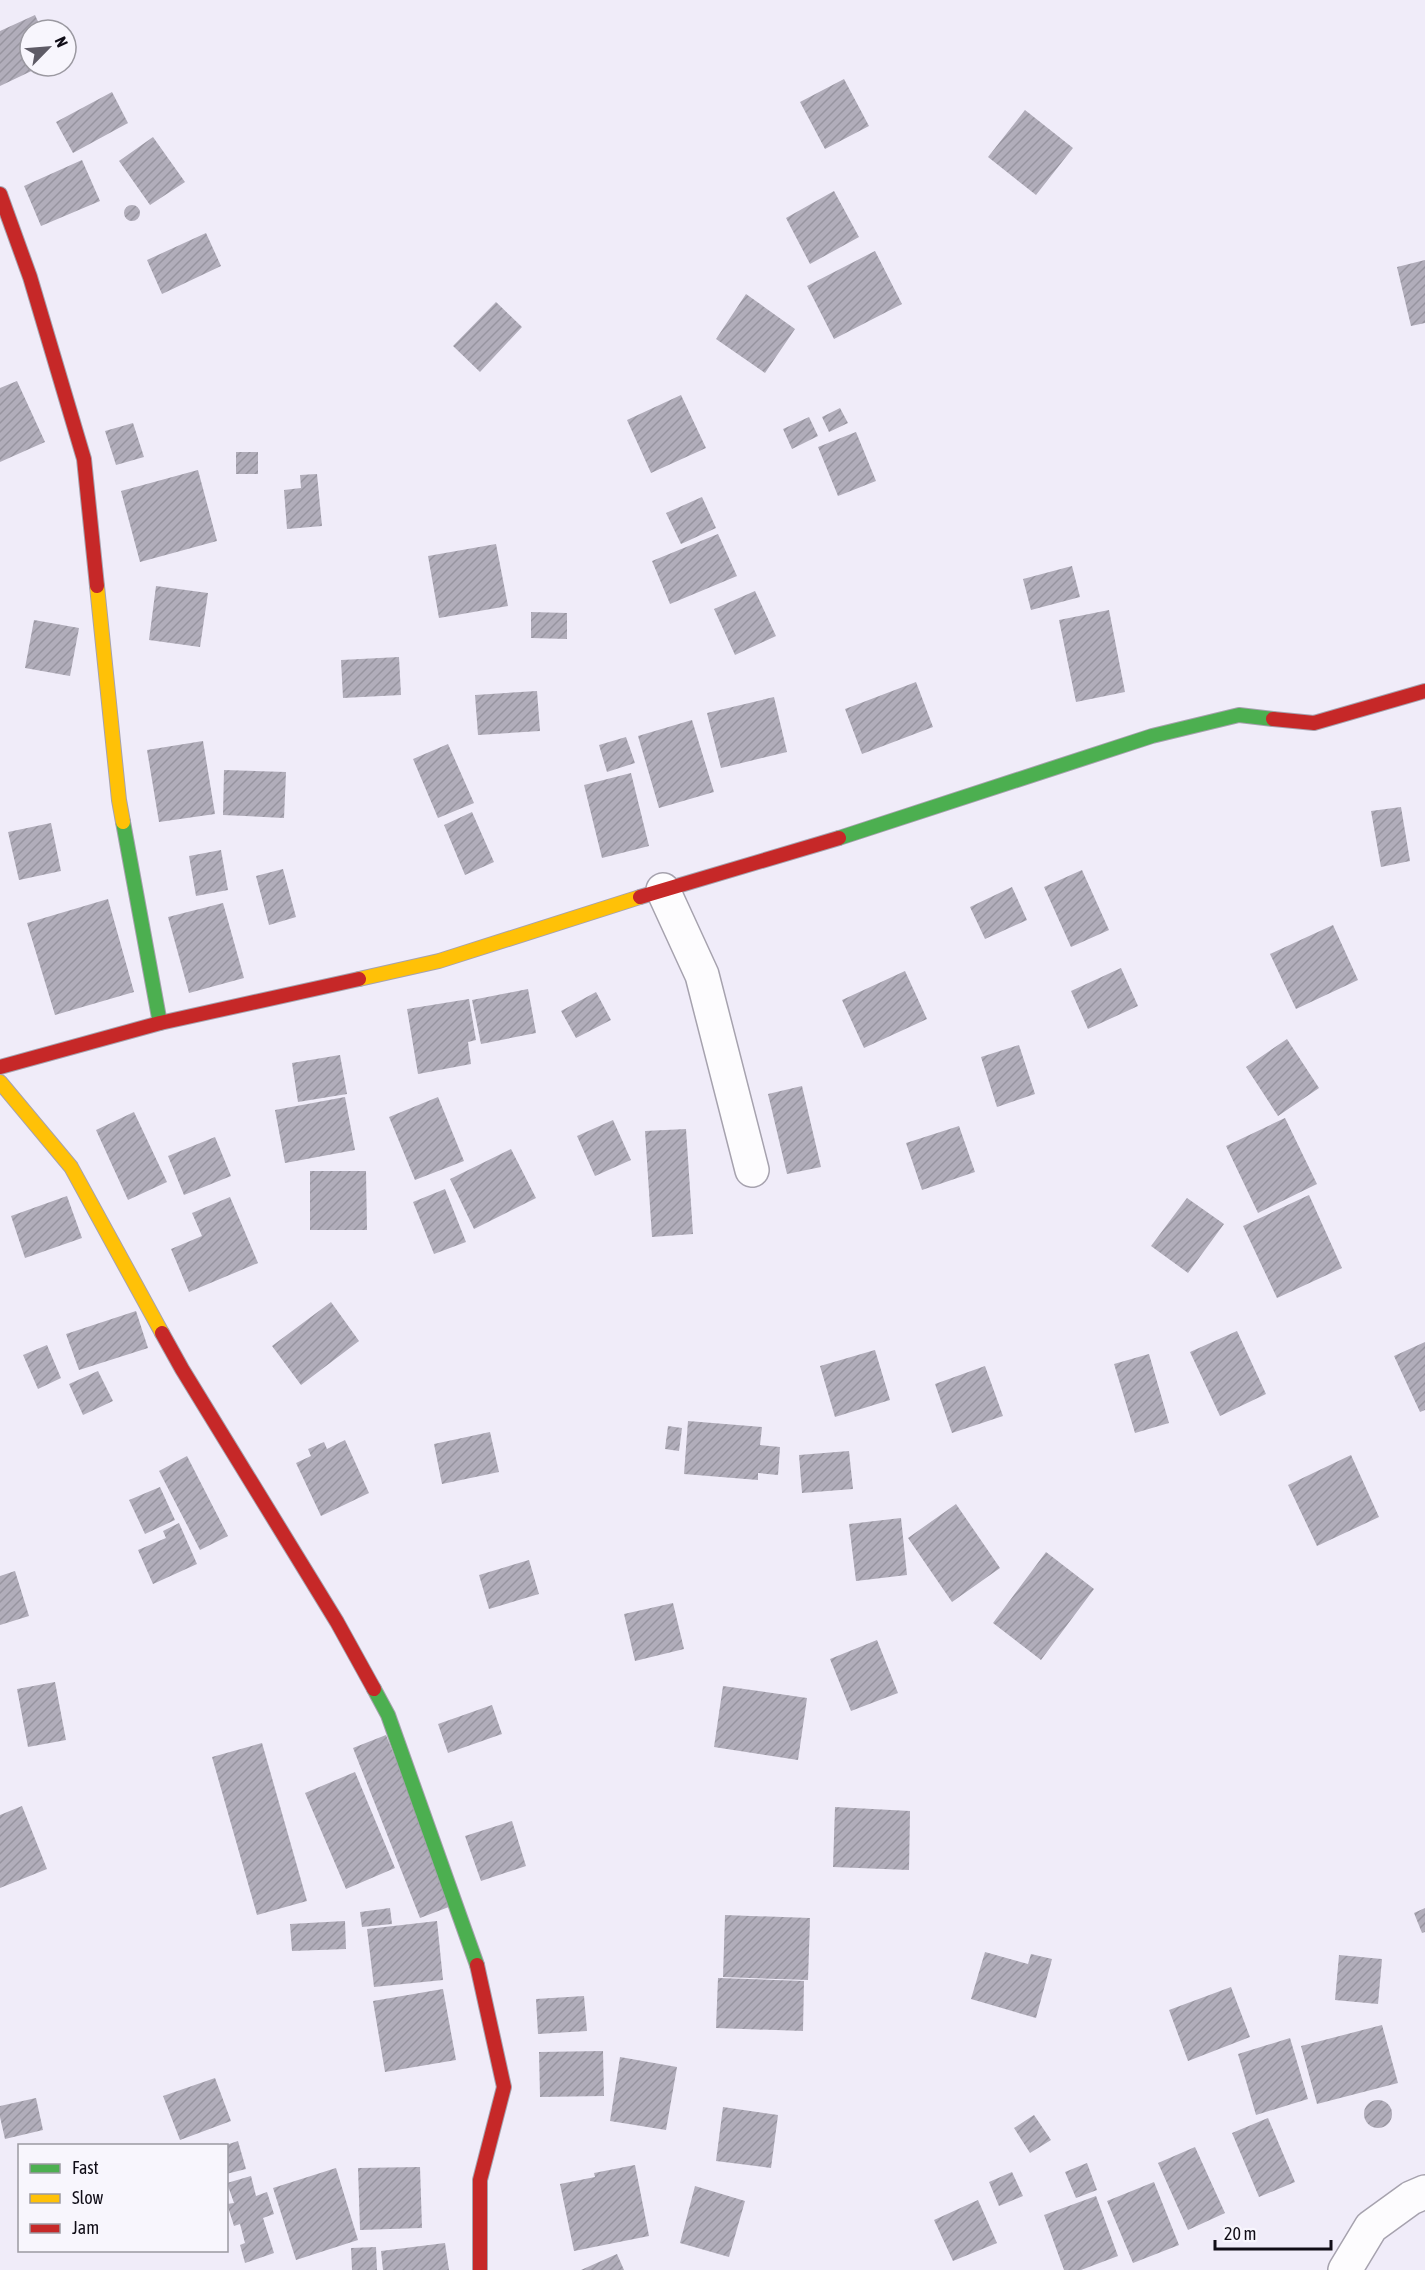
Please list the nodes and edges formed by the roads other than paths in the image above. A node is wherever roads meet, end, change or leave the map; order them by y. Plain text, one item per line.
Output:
1 (0, 194) edge
2 (1425, 691) edge
3 (663, 890) junction
4 (160, 1023) junction
5 (0, 1067) edge
6 (0, 1082) edge
7 (752, 1170) dead end
8 (1425, 2192) edge
9 (480, 2270) edge
10 (1345, 2270) edge

1 - 4 street
2 - 3 street
3 - 4 street
3 - 7 street
4 - 5 street
6 - 9 street
8 - 10 street

